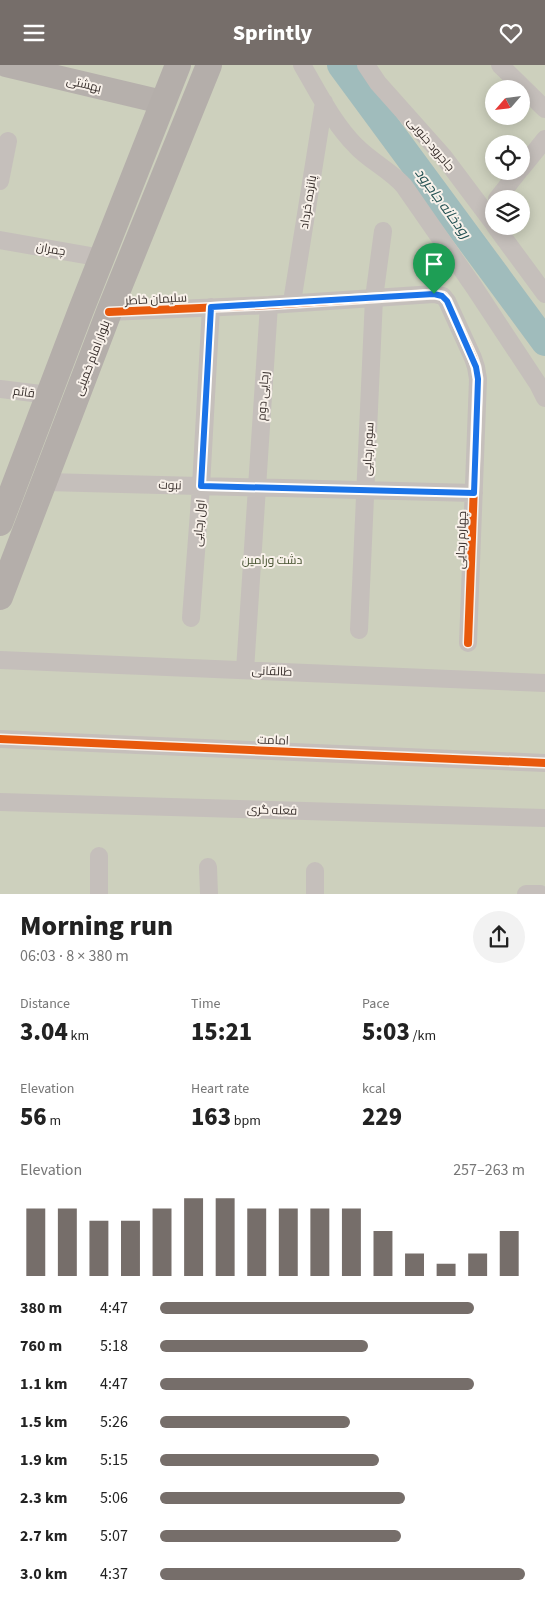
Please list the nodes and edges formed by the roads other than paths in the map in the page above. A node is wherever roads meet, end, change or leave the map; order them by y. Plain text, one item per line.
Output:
1 (6, 65) edge
2 (178, 65) edge
3 (209, 65) edge
4 (302, 65) edge
5 (366, 65) edge
6 (500, 65) edge
7 (162, 102) junction
8 (324, 102) junction
9 (545, 109) edge
10 (545, 139) edge
11 (8, 141) dead end
12 (530, 158) edge
13 (512, 180) edge
14 (0, 181) edge
15 (504, 190) edge
16 (485, 213) edge
17 (383, 231) dead end
18 (501, 235) edge
19 (0, 240) edge
20 (102, 258) junction
21 (545, 294) edge
22 (442, 296) joint
23 (374, 298) junction
24 (292, 302) junction
25 (269, 305) junction
26 (211, 307) junction
27 (109, 313) junction
28 (0, 389) edge
29 (49, 395) junction
30 (545, 398) edge
31 (46, 482) junction
32 (201, 486) junction
33 (257, 487) junction
34 (366, 490) junction
35 (474, 493) junction
36 (1, 518) edge
37 (28, 522) junction
38 (0, 597) edge
39 (191, 618) dead end
40 (359, 630) dead end
41 (468, 643) dead end
42 (0, 660) edge
43 (245, 670) junction
44 (545, 683) edge
45 (0, 739) edge
46 (545, 763) edge
47 (0, 802) edge
48 (545, 818) edge
49 (99, 856) dead end
50 (208, 867) dead end
51 (315, 871) dead end
52 (99, 894) edge
53 (209, 894) edge
54 (315, 894) edge
55 (526, 894) edge
56 (530, 894) edge
57 (540, 894) edge

1 - 7 street, بهشتی
2 - 7 main road
3 - 27 main road, بلوار امام خمینی
4 - 8 street
5 - 16 street, جاجرود جنوبی
6 - 9 street
7 - 20 main road
8 - 24 street, پانزده خرداد
8 - 30 street
10 - 12 street
11 - 14 street
13 - 15 street
17 - 23 street, سوم رجایی
18 - 21 street, جاجرود جنوبی
19 - 20 street, چمران
20 - 29 main road
22 - 23 street, سلیمان خاطر
22 - 35 street, چهارم رجایی
23 - 24 street, سلیمان خاطر
23 - 34 street, سوم رجایی
24 - 25 street, سلیمان خاطر
25 - 26 street, سلیمان خاطر
25 - 33 street, رجایی دوم
26 - 27 street, سلیمان خاطر
26 - 32 street, اول رجایی
27 - 31 main road, بلوار امام خمینی
28 - 29 street, قائم
29 - 36 main road
31 - 32 street, نبوت
31 - 37 main road, بلوار امام خمینی
32 - 33 street, نبوت
32 - 39 street, اول رجایی
33 - 34 street, نبوت
33 - 43 street, رجایی دوم
34 - 35 street, نبوت
34 - 40 street, سوم رجایی
35 - 41 street, چهارم رجایی
36 - 37 main road
37 - 38 main road, بلوار امام خمینی
42 - 43 street, طالقانی
43 - 44 street, طالقانی
45 - 46 street, امامت
47 - 48 street, فعله گری
49 - 52 street
50 - 53 street
51 - 54 street
55 - 56 street
56 - 57 street

